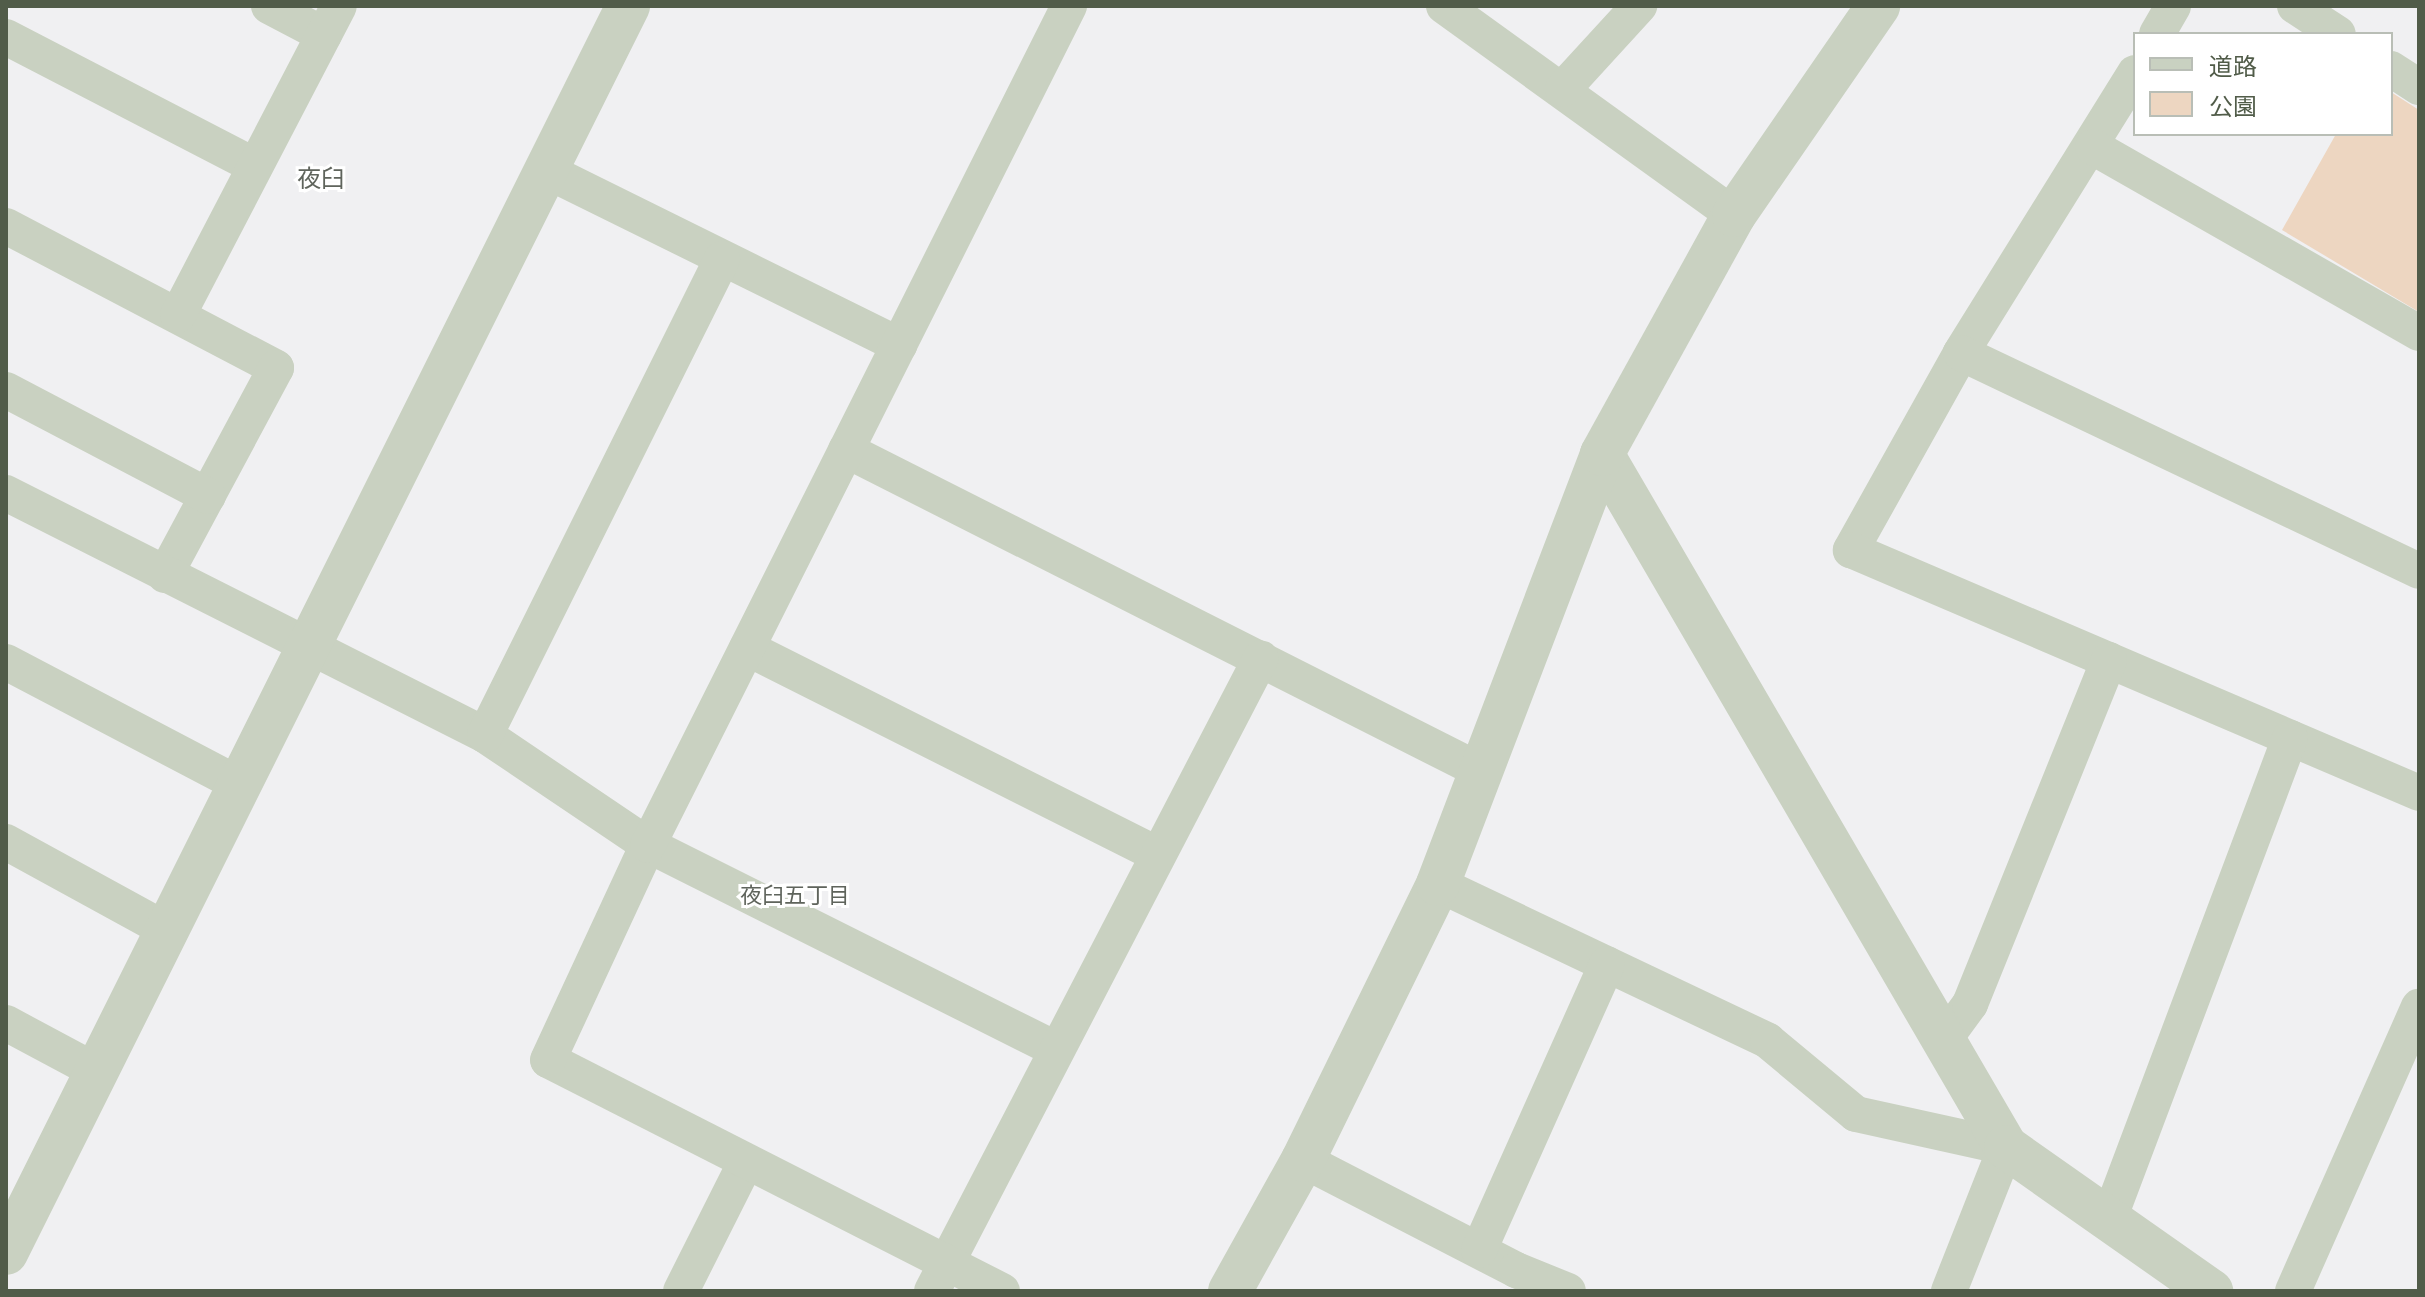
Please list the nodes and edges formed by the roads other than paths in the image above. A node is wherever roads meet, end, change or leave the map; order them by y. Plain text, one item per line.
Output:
1 (269, 6) edge
2 (628, 6) edge
3 (1069, 6) edge
4 (1444, 6) edge
5 (1639, 6) edge
6 (1878, 6) edge
7 (2173, 6) edge
8 (2295, 6) edge
9 (331, 21) edge
10 (2158, 32) edge
11 (2335, 32) edge
12 (6, 37) edge
13 (2393, 70) edge
14 (2133, 77) edge
15 (2419, 87) edge
16 (1563, 89) junction
17 (2093, 147) junction
18 (255, 166) junction
19 (547, 171) junction
20 (1734, 215) junction
21 (6, 226) edge
22 (722, 259) junction
23 (178, 315) junction
24 (2419, 333) edge
25 (899, 345) junction
26 (1961, 353) junction
27 (6, 390) edge
28 (846, 450) junction
29 (1602, 454) junction
30 (6, 493) edge
31 (208, 496) junction
32 (2419, 571) edge
33 (165, 575) junction
34 (304, 647) junction
35 (747, 648) junction
36 (1261, 658) junction
37 (2109, 660) junction
38 (6, 662) edge
39 (485, 735) junction
40 (2290, 738) junction
41 (1481, 771) junction
42 (236, 783) junction
43 (2419, 793) edge
44 (6, 842) edge
45 (648, 845) junction
46 (1157, 854) junction
47 (1438, 884) junction
48 (165, 929) junction
49 (1607, 964) junction
50 (2419, 1007) edge
51 (6, 1023) edge
52 (1943, 1041) junction
53 (1057, 1050) junction
54 (96, 1071) junction
55 (2006, 1147) junction
56 (1303, 1160) junction
57 (745, 1164) junction
58 (2109, 1219) junction
59 (1479, 1250) junction
60 (6, 1252) edge
61 (940, 1277) edge
62 (1510, 1280) edge
63 (681, 1291) edge
64 (1002, 1291) edge
65 (1230, 1291) edge
66 (1568, 1291) edge
67 (1949, 1291) edge
68 (2211, 1291) edge
69 (2293, 1291) edge

1 - 9 street
2 - 19 street
3 - 25 street
4 - 16 street
5 - 16 street
6 - 20 street
7 - 10 street
8 - 11 street
9 - 18 street
12 - 18 street
13 - 15 street
14 - 17 street
16 - 20 street
17 - 24 street
17 - 26 street
18 - 23 street
19 - 22 street
19 - 34 street
20 - 29 street
21 - 23 street
22 - 25 street
22 - 39 street
23 - 31 street
25 - 28 street
26 - 32 street
26 - 37 street
27 - 31 street
28 - 35 street
28 - 36 street
29 - 41 street
29 - 52 street
30 - 33 street
31 - 33 street
33 - 34 street
34 - 39 street
34 - 42 street
35 - 45 street
35 - 46 street
36 - 41 street
36 - 46 street
37 - 40 street
37 - 52 street
38 - 42 street
39 - 45 street
40 - 43 street
40 - 58 street
41 - 47 street
42 - 48 street
44 - 48 street
45 - 53 street
45 - 57 street
46 - 53 street
47 - 49 street
47 - 56 street
48 - 54 street
49 - 55 street
49 - 59 street
50 - 69 street
51 - 54 street
52 - 55 street
53 - 61 street
54 - 60 street
55 - 58 street
55 - 67 street
56 - 59 street
56 - 65 street
57 - 61 street
57 - 63 street
58 - 68 street
59 - 62 street
61 - 64 street
62 - 66 street

